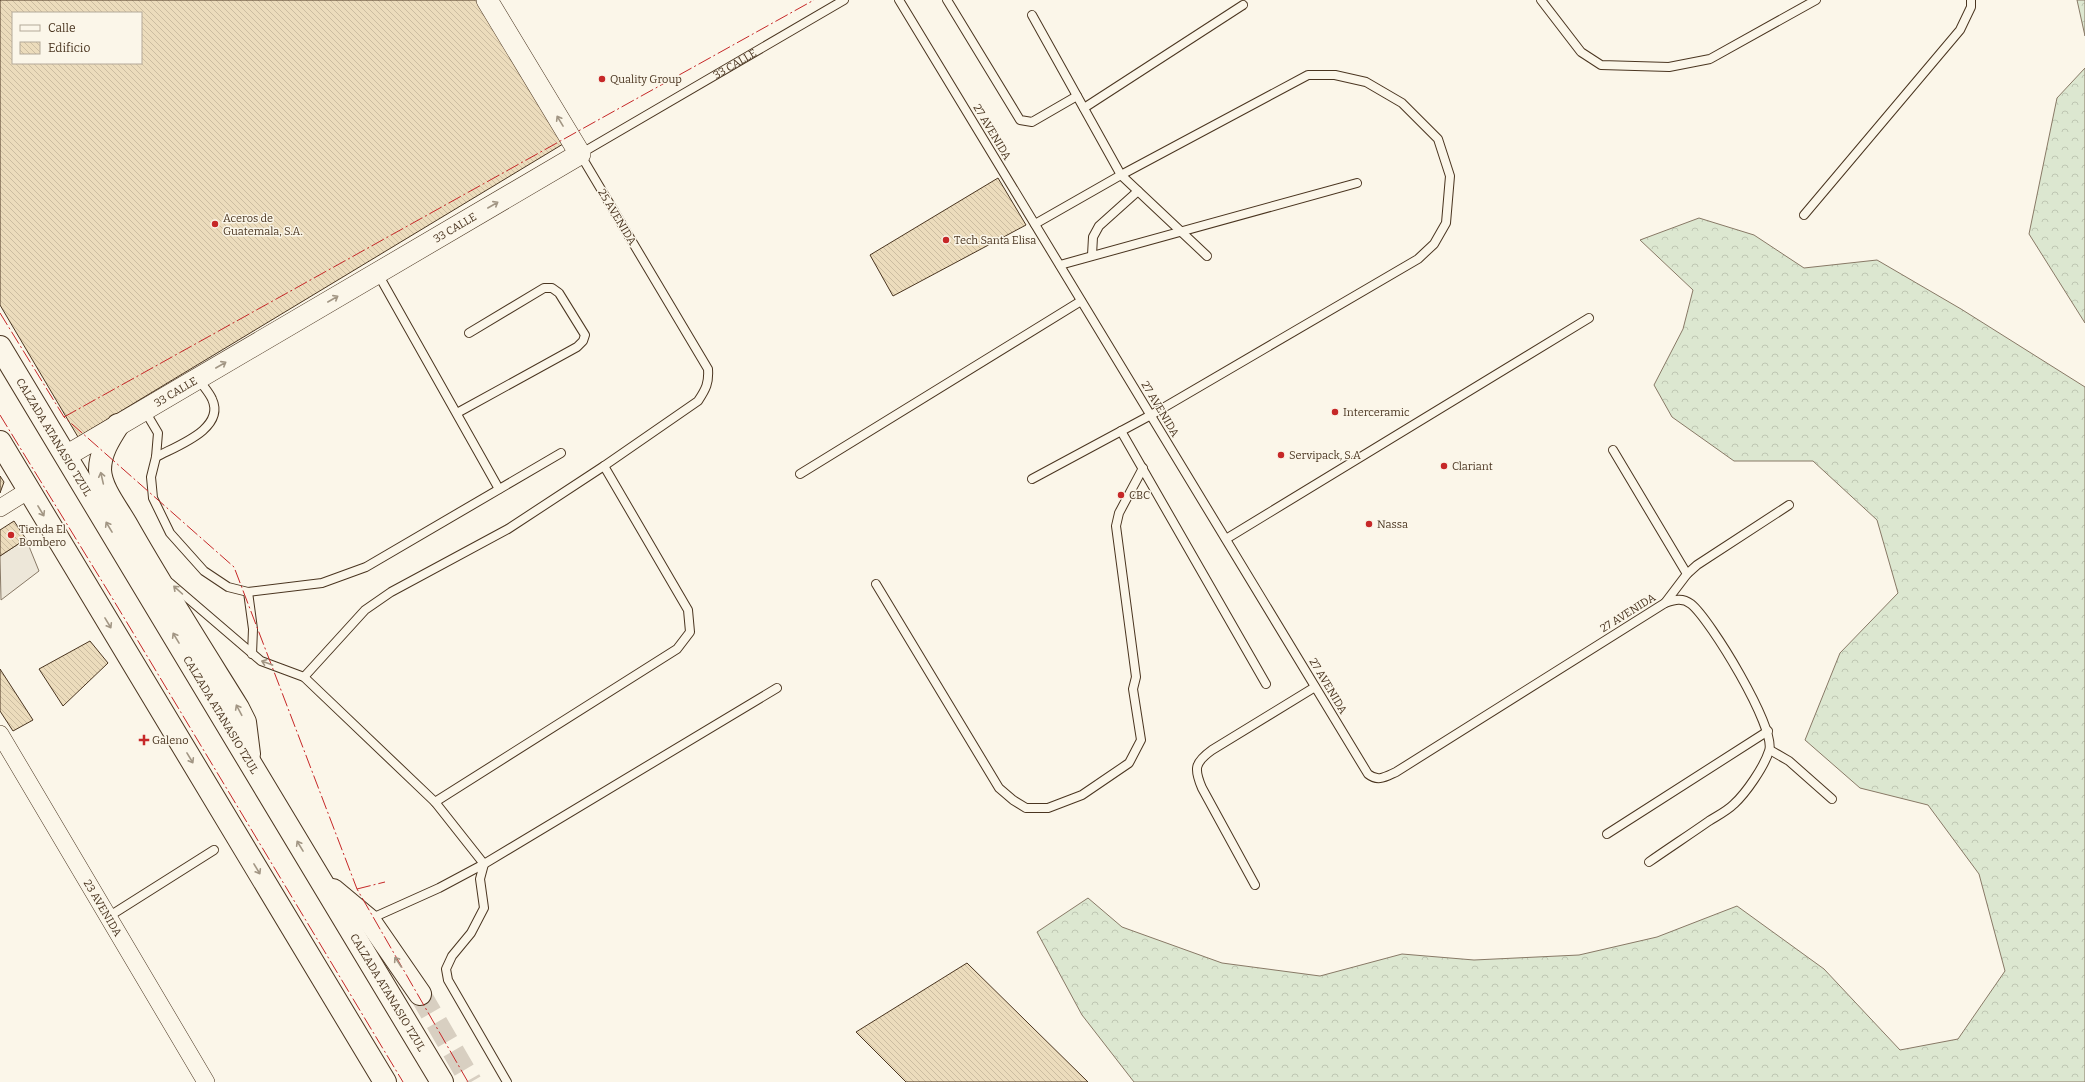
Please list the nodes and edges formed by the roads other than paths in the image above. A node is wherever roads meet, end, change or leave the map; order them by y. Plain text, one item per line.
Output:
1 (487, 0) edge
2 (844, 0) edge
3 (899, 0) edge
4 (946, 0) edge
5 (1542, 0) edge
6 (1816, 0) edge
7 (1971, 0) edge
8 (1804, 3) edge
9 (1243, 5) dead end
10 (1032, 15) dead end
11 (1077, 96) junction
12 (1084, 108) junction
13 (580, 154) junction
14 (1121, 175) junction
15 (1357, 183) dead end
16 (1138, 191) junction
17 (1804, 215) dead end
18 (1035, 224) junction
19 (1180, 231) junction
20 (1092, 255) junction
21 (1207, 256) dead end
22 (1060, 264) junction
23 (378, 273) junction
24 (1081, 301) junction
25 (1589, 318) dead end
26 (469, 333) dead end
27 (0, 347) edge
28 (198, 378) junction
29 (144, 410) junction
30 (457, 413) junction
31 (1151, 415) junction
32 (118, 426) junction
33 (1121, 431) junction
34 (0, 442) edge
35 (1613, 450) dead end
36 (561, 453) dead end
37 (66, 456) junction
38 (156, 457) junction
39 (604, 466) junction
40 (1143, 468) junction
41 (800, 474) dead end
42 (1032, 479) dead end
43 (499, 489) junction
44 (29, 490) junction
45 (1789, 505) dead end
46 (0, 508) edge
47 (1226, 539) junction
48 (148, 564) junction
49 (1687, 574) junction
50 (876, 584) dead end
51 (248, 592) junction
52 (1665, 603) junction
53 (252, 654) junction
54 (304, 677) junction
55 (1266, 684) dead end
56 (1315, 687) junction
57 (777, 688) dead end
58 (1768, 730) junction
59 (0, 734) edge
60 (1770, 750) junction
61 (250, 761) junction
62 (1832, 799) dead end
63 (435, 802) junction
64 (1607, 834) dead end
65 (214, 850) dead end
66 (1649, 862) dead end
67 (484, 864) junction
68 (320, 879) junction
69 (1256, 885) dead end
70 (108, 917) junction
71 (369, 920) junction
72 (420, 994) tunnel mouth
73 (206, 1082) edge
74 (385, 1082) edge
75 (442, 1082) edge
76 (507, 1082) edge

13 -> 1 street, 25 AVENIDA
2 - 13 lane, 33 CALLE
3 - 18 lane, 27 AVENIDA
4 - 11 lane
5 - 8 lane
6 - 8 lane
7 - 17 lane
9 - 12 lane
10 - 11 lane
11 - 12 lane
12 - 14 lane
23 -> 13 street, 33 CALLE
13 - 39 lane, 25 AVENIDA
14 - 16 lane
14 - 18 lane
14 - 31 lane
15 - 19 lane
16 - 19 lane
16 - 20 lane
18 - 22 lane, 27 AVENIDA
19 - 20 lane
19 - 21 lane
20 - 22 lane
22 - 24 lane, 27 AVENIDA
28 -> 23 street, 33 CALLE
23 - 30 lane
24 - 31 lane, 27 AVENIDA
24 - 41 lane
25 - 47 lane
26 - 30 lane
27 - 37 main road, CALZADA ATANASIO TZUL
28 - 29 street, 33 CALLE
28 - 38 lane
29 - 32 street, 33 CALLE
29 - 38 lane
30 - 43 lane
31 - 33 lane
31 - 47 lane, 27 AVENIDA
32 - 37 street, 33 CALLE
48 -> 32 main road
33 - 40 lane
33 - 42 lane
34 - 44 main road
35 - 49 lane
36 - 43 lane
61 -> 37 main road, CALZADA ATANASIO TZUL
38 - 51 lane
39 - 54 lane, 25 AVENIDA
39 - 63 lane
40 - 50 lane
40 - 55 lane
43 - 51 lane
44 - 46 street
44 -> 74 main road
45 - 49 lane
47 - 56 lane, 27 AVENIDA
53 -> 48 lane
61 -> 48 main road
49 - 52 lane
51 - 53 lane
52 - 56 lane, 27 AVENIDA
52 - 58 lane, 27 AVENIDA
54 -> 53 lane
54 - 63 lane
56 - 69 lane
57 - 67 lane
58 - 60 lane, 27 AVENIDA
58 - 64 lane
59 - 70 street, 23 AVENIDA
60 - 62 lane
60 - 66 lane
68 -> 61 main road, CALZADA ATANASIO TZUL
63 - 67 lane
65 - 70 lane
67 - 71 lane
67 - 76 lane
68 - 71 main road
68 - 75 main road, CALZADA ATANASIO TZUL
70 - 73 street, 23 AVENIDA
72 -> 71 main road

